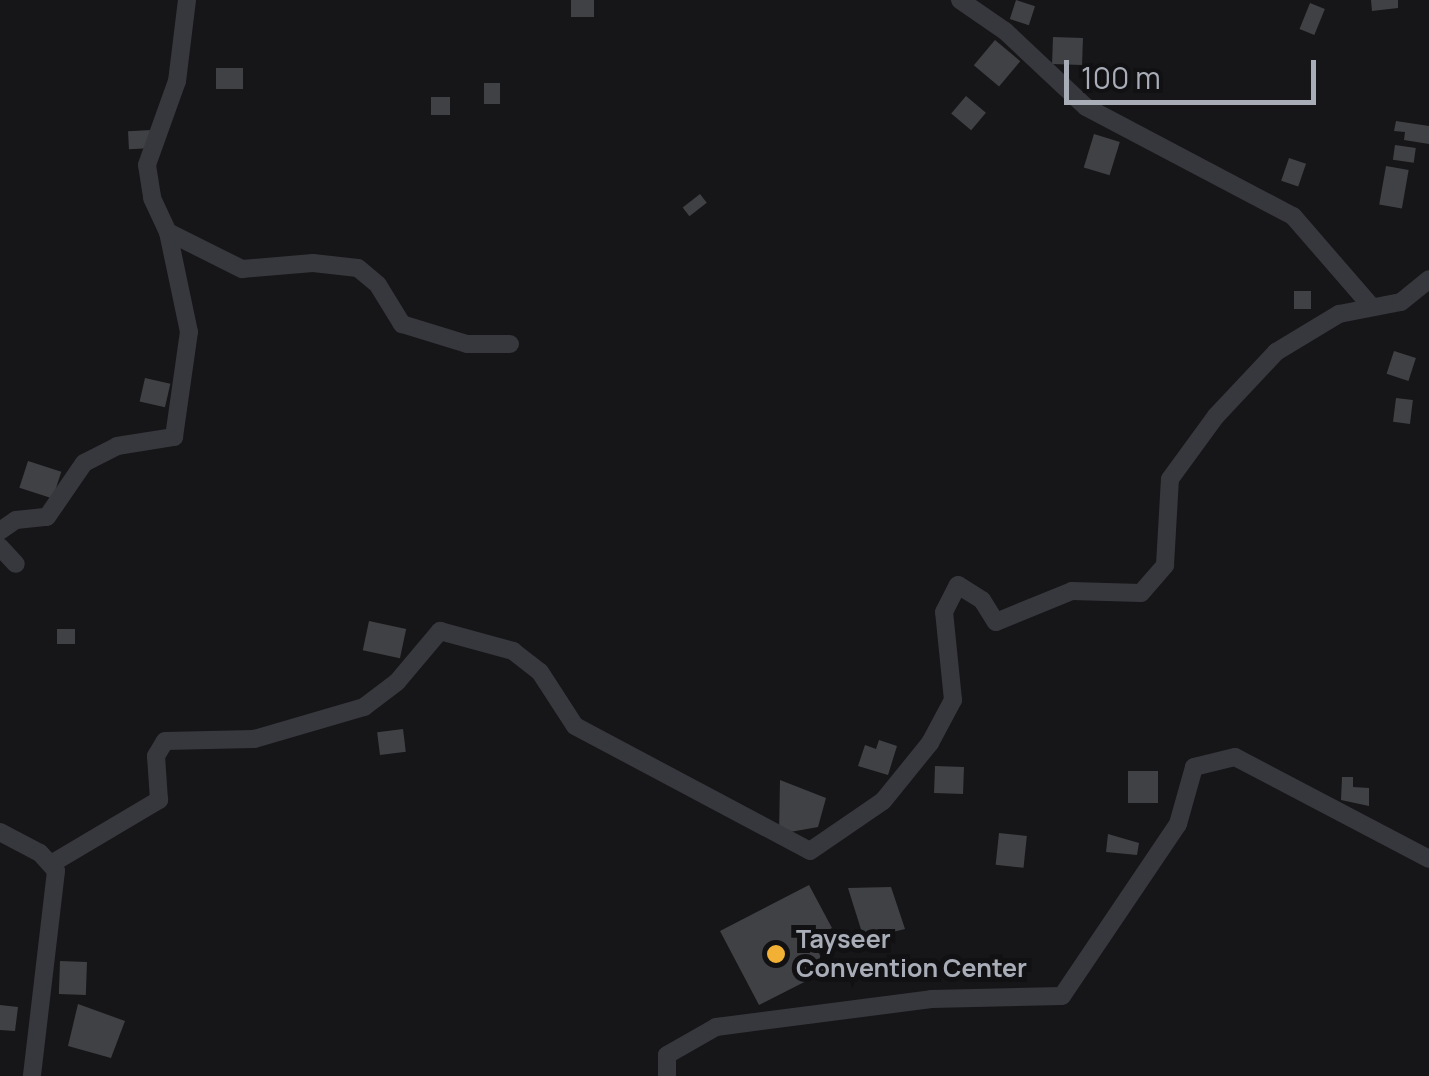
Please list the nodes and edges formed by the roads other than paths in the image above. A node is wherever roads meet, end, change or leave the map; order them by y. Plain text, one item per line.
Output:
1 (186, 0) edge
2 (960, 0) edge
3 (168, 232) junction
4 (1429, 280) edge
5 (1371, 306) junction
6 (510, 344) dead end
7 (0, 531) edge
8 (0, 548) edge
9 (16, 564) dead end
10 (0, 832) edge
11 (1429, 859) edge
12 (51, 864) junction
13 (32, 1076) edge
14 (667, 1076) edge

1 - 3 street
2 - 5 street
3 - 6 street
3 - 7 street
4 - 5 street
5 - 12 street
8 - 9 street
10 - 12 street
11 - 14 street
12 - 13 street

